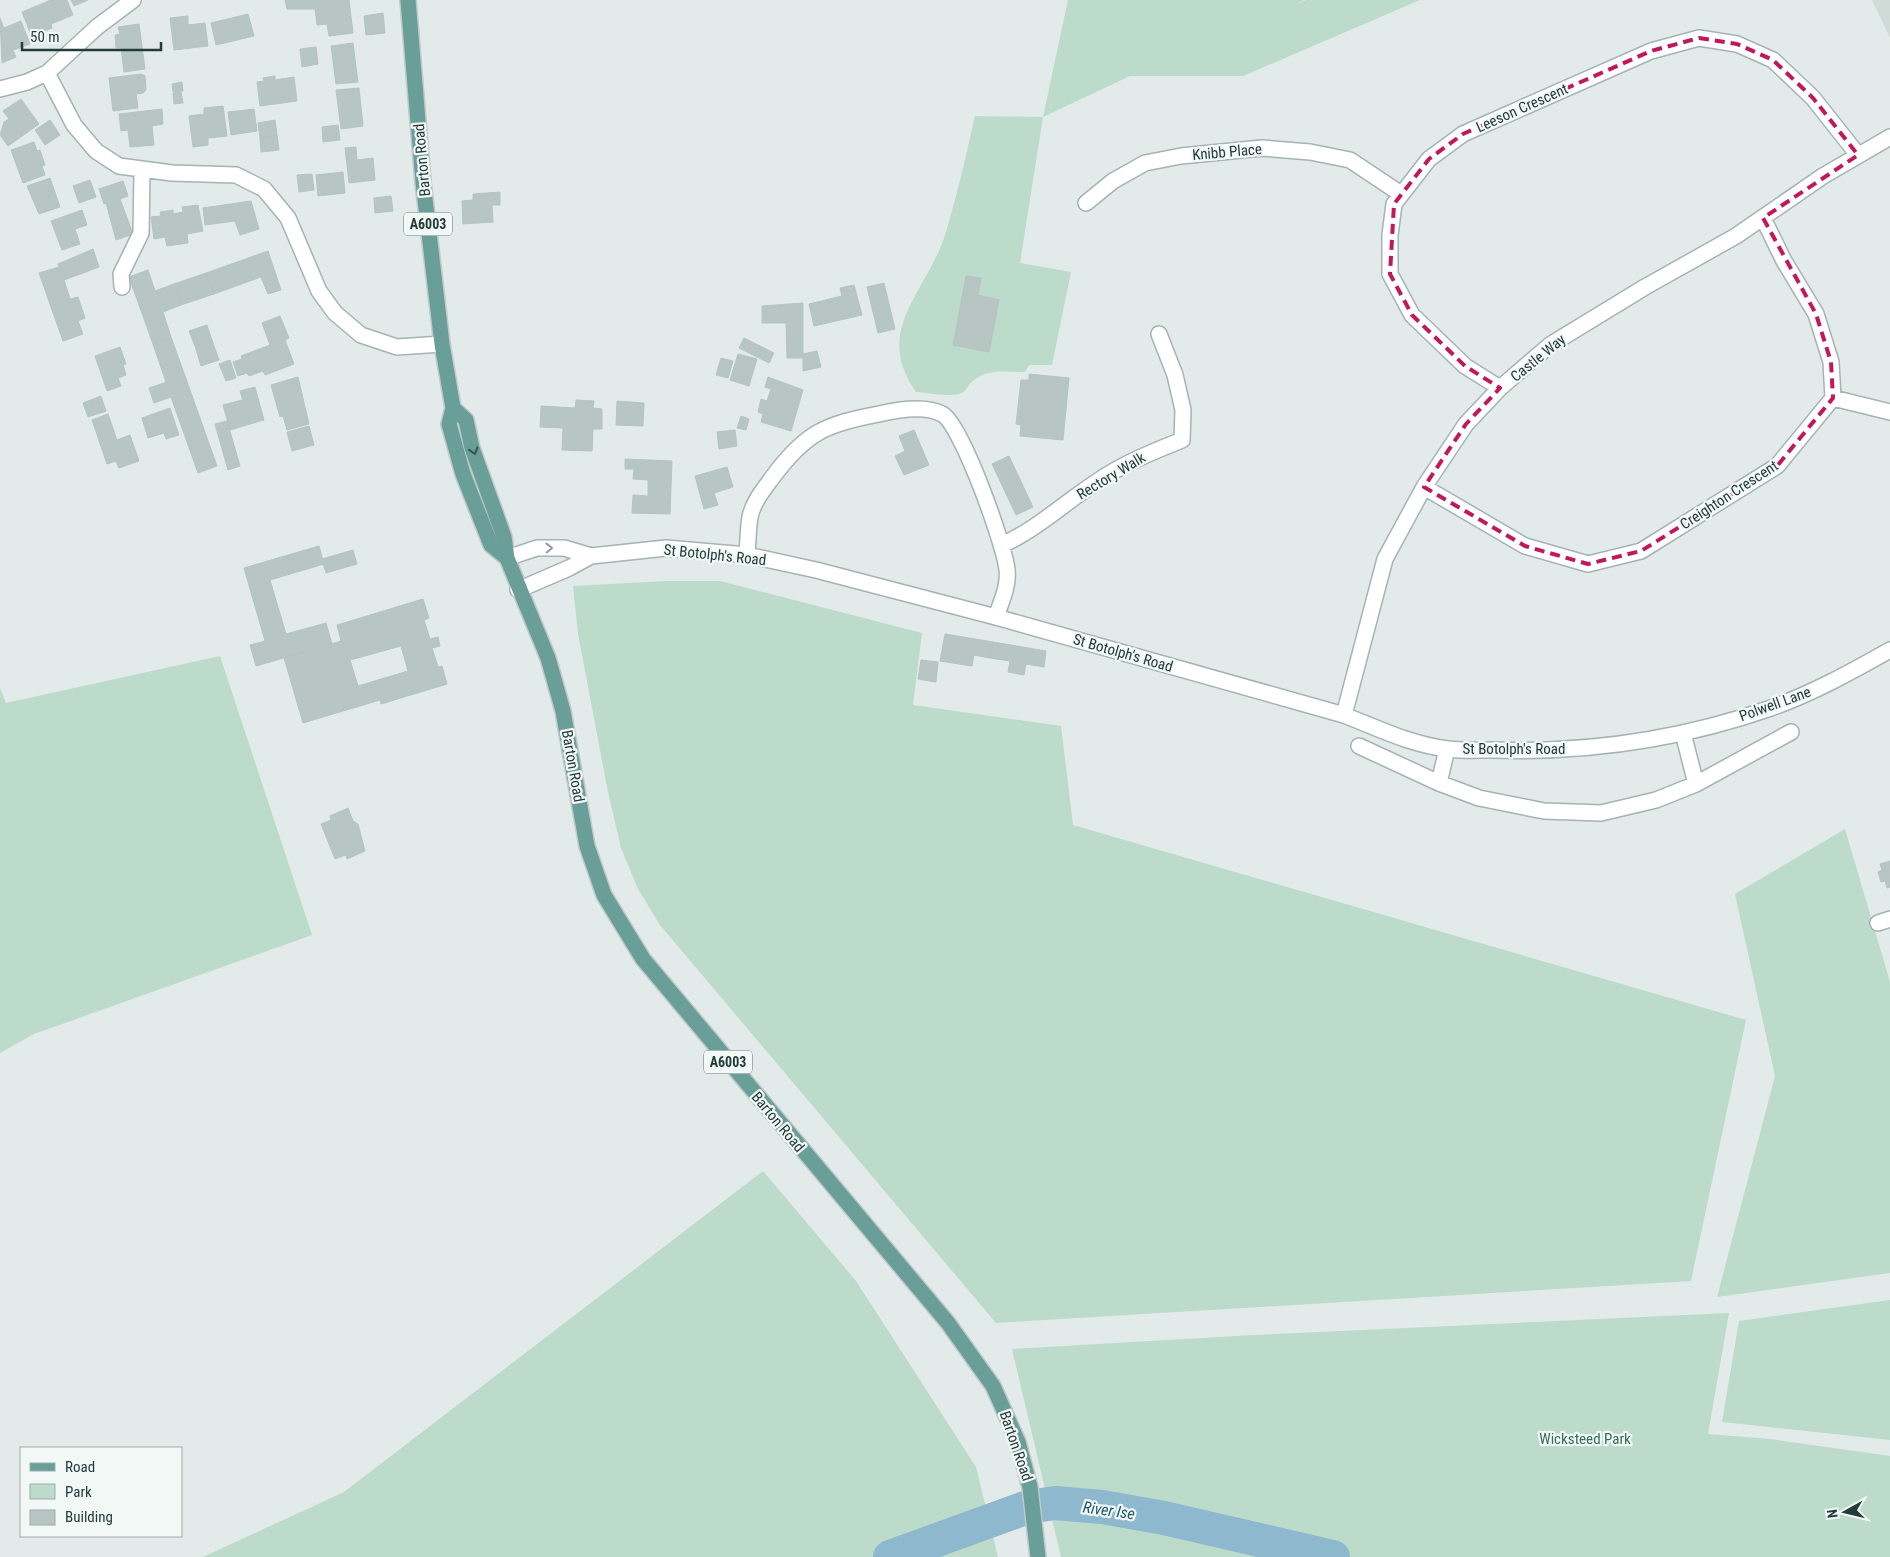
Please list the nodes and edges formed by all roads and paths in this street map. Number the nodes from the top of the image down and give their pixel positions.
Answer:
1 (133, 0) edge
2 (408, 0) edge
3 (47, 73) junction
4 (0, 89) edge
5 (1890, 137) edge
6 (1858, 155) junction
7 (142, 171) junction
8 (1401, 194) junction
9 (1086, 203) dead end
10 (1762, 218) junction
11 (122, 287) dead end
12 (1159, 334) dead end
13 (442, 344) junction
14 (1500, 388) junction
15 (1833, 398) junction
16 (1890, 412) edge
17 (1424, 487) junction
18 (1002, 545) junction
19 (748, 555) junction
20 (591, 556) junction
21 (507, 558) junction
22 (518, 590) junction
23 (996, 617) junction
24 (1890, 650) edge
25 (1344, 715) junction
26 (1791, 732) dead end
27 (1683, 733) junction
28 (1653, 738) joint
29 (1359, 746) dead end
30 (1447, 749) junction
31 (1439, 783) junction
32 (1696, 784) junction
33 (1038, 1557) edge

1 - 3 street
2 - 13 main road, Barton Road / A6003
3 - 4 street
3 - 7 street
5 - 6 street, Castle Way
6 - 8 street, Leeson Crescent
6 - 10 street, Castle Way
7 - 11 street
7 - 13 street
8 - 9 street, Knibb Place
8 - 14 street, Leeson Crescent
10 - 14 street, Castle Way
10 - 15 street
12 - 18 street, Rectory Walk
13 - 21 main road, Barton Road / A6003
14 - 17 street, Castle Way
15 - 16 street
15 - 17 street, Creighton Crescent
17 - 25 street, Castle Way
18 - 19 street
18 - 23 street
19 - 20 street, St Botolph's Road
19 - 23 street, St Botolph's Road
21 -> 20 street, St Botolph's Road
20 - 22 street, St Botolph's Road
21 - 22 main road, Barton Road / A6003
22 - 33 main road, Barton Road / A6003
23 - 25 street, St Botolph's Road
24 - 27 street, Polwell Lane
25 - 30 street, St Botolph's Road
26 - 32 street
27 - 28 street, Polwell Lane
27 - 32 street
28 - 30 street, St Botolph's Road
29 - 31 street
30 - 31 street
31 - 32 street

